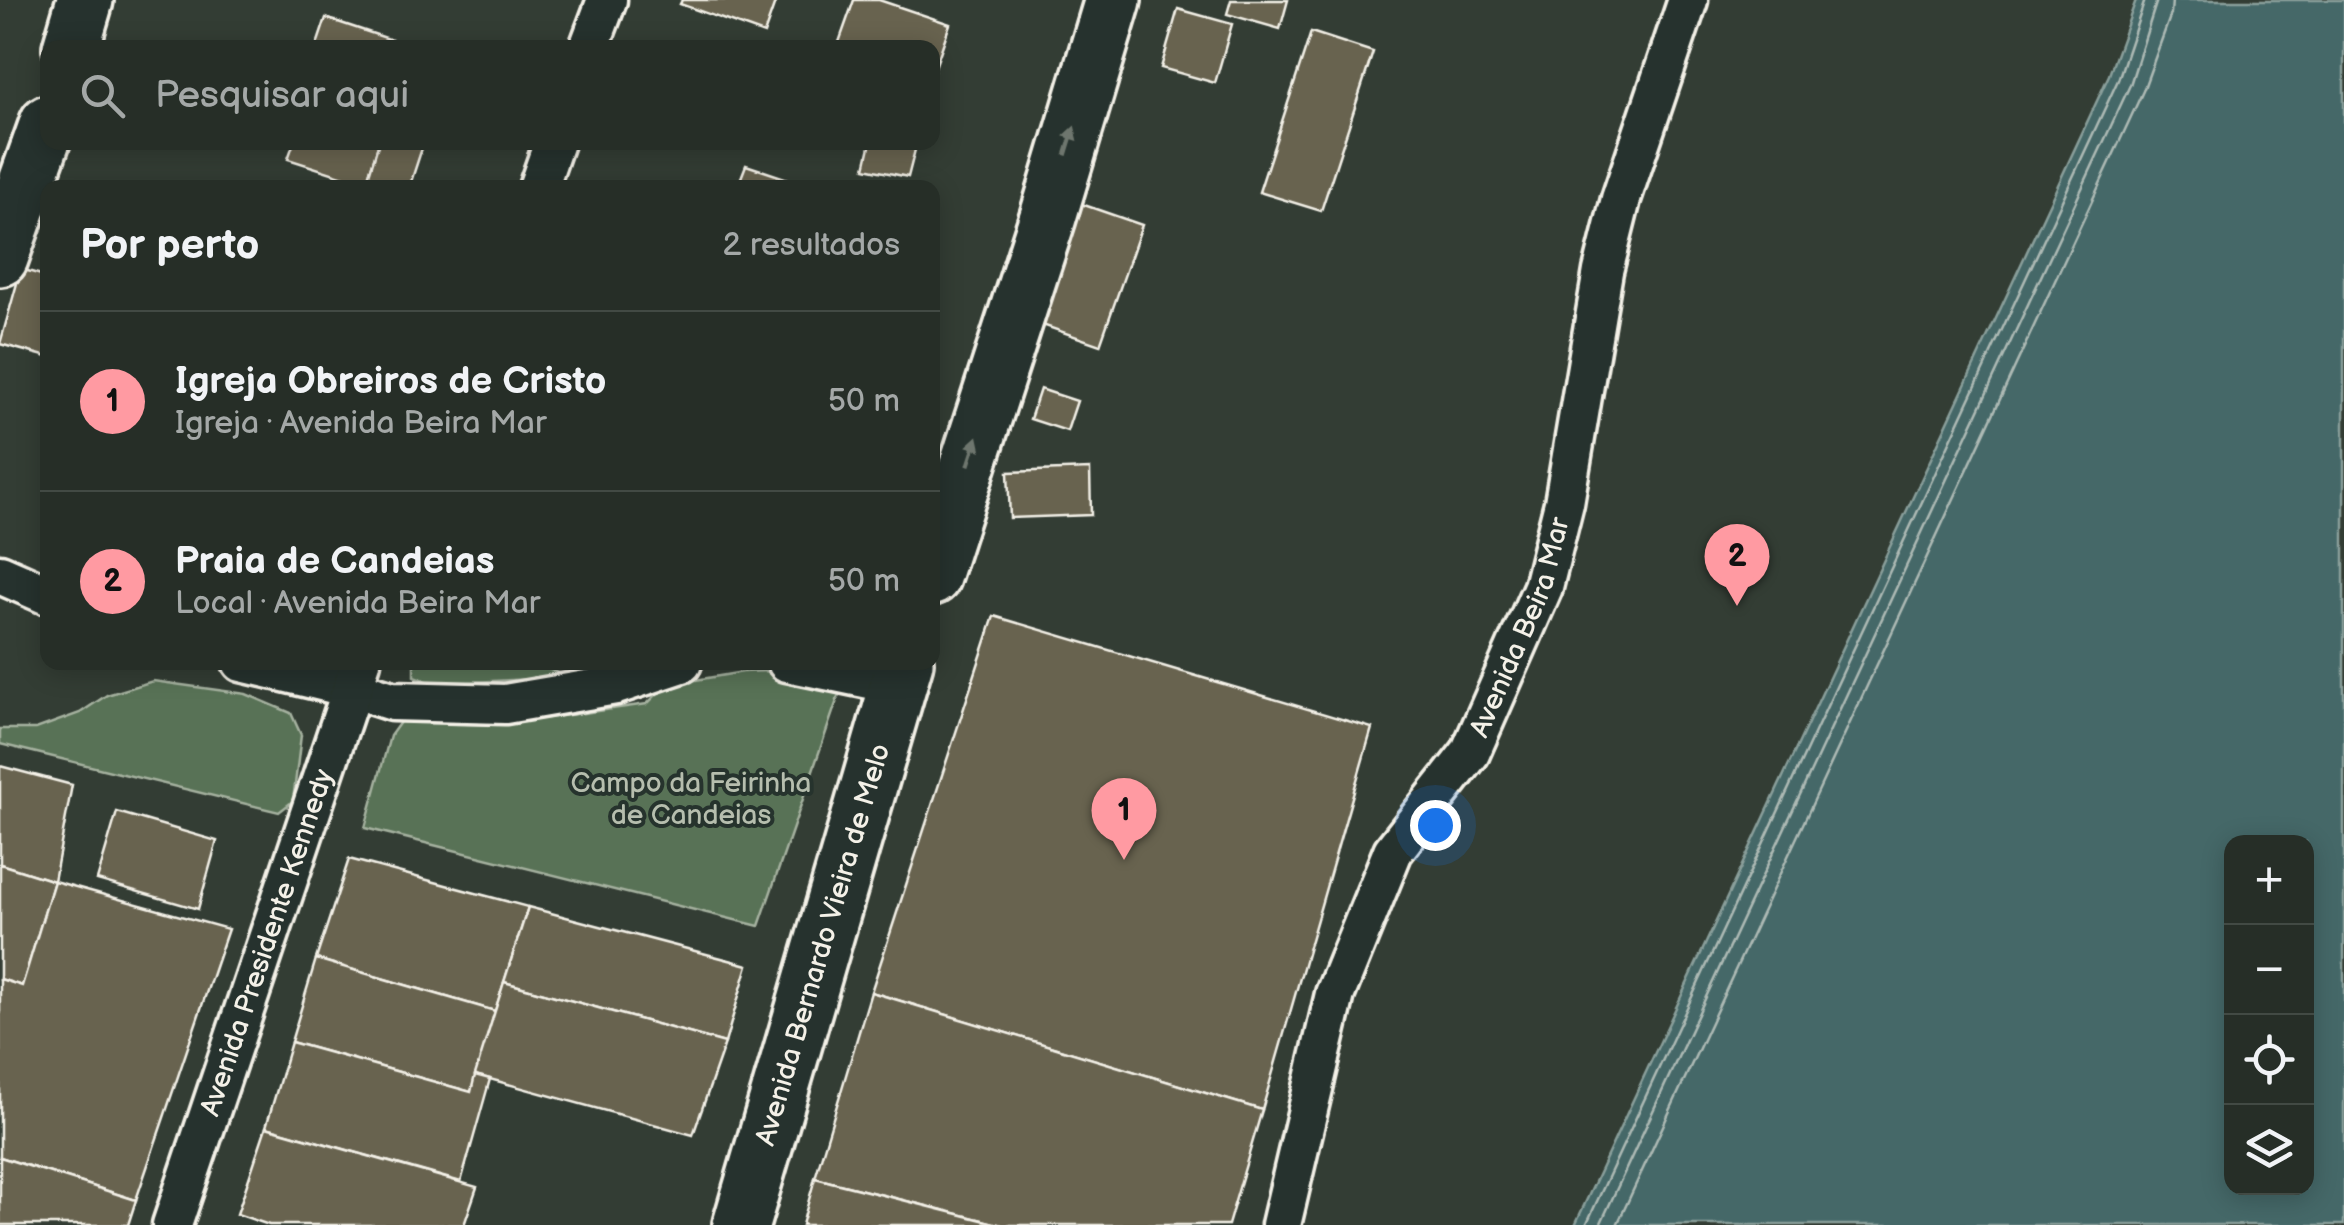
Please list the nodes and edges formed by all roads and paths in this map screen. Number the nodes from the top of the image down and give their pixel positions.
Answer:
1 (85, 0) edge
2 (607, 0) edge
3 (1113, 0) edge
4 (1688, 0) edge
5 (73, 40) edge
6 (592, 40) edge
7 (40, 146) edge
8 (551, 150) edge
9 (541, 180) edge
10 (0, 258) edge
11 (940, 551) edge
12 (0, 574) edge
13 (40, 592) edge
14 (312, 670) edge
15 (661, 670) edge
16 (863, 670) edge
17 (902, 674) edge
18 (356, 675) edge
19 (172, 1225) edge
20 (741, 1225) edge
21 (1281, 1225) edge

1 - 5 main road
2 - 6 street
11 -> 3 main road
4 - 21 street, Avenida Beira Mar
7 - 10 main road
8 - 9 street
12 - 13 street
14 - 18 street
15 - 18 street
16 - 17 street
17 - 20 main road, Avenida Bernardo Vieira de Melo
18 - 19 street, Avenida Presidente Kennedy

